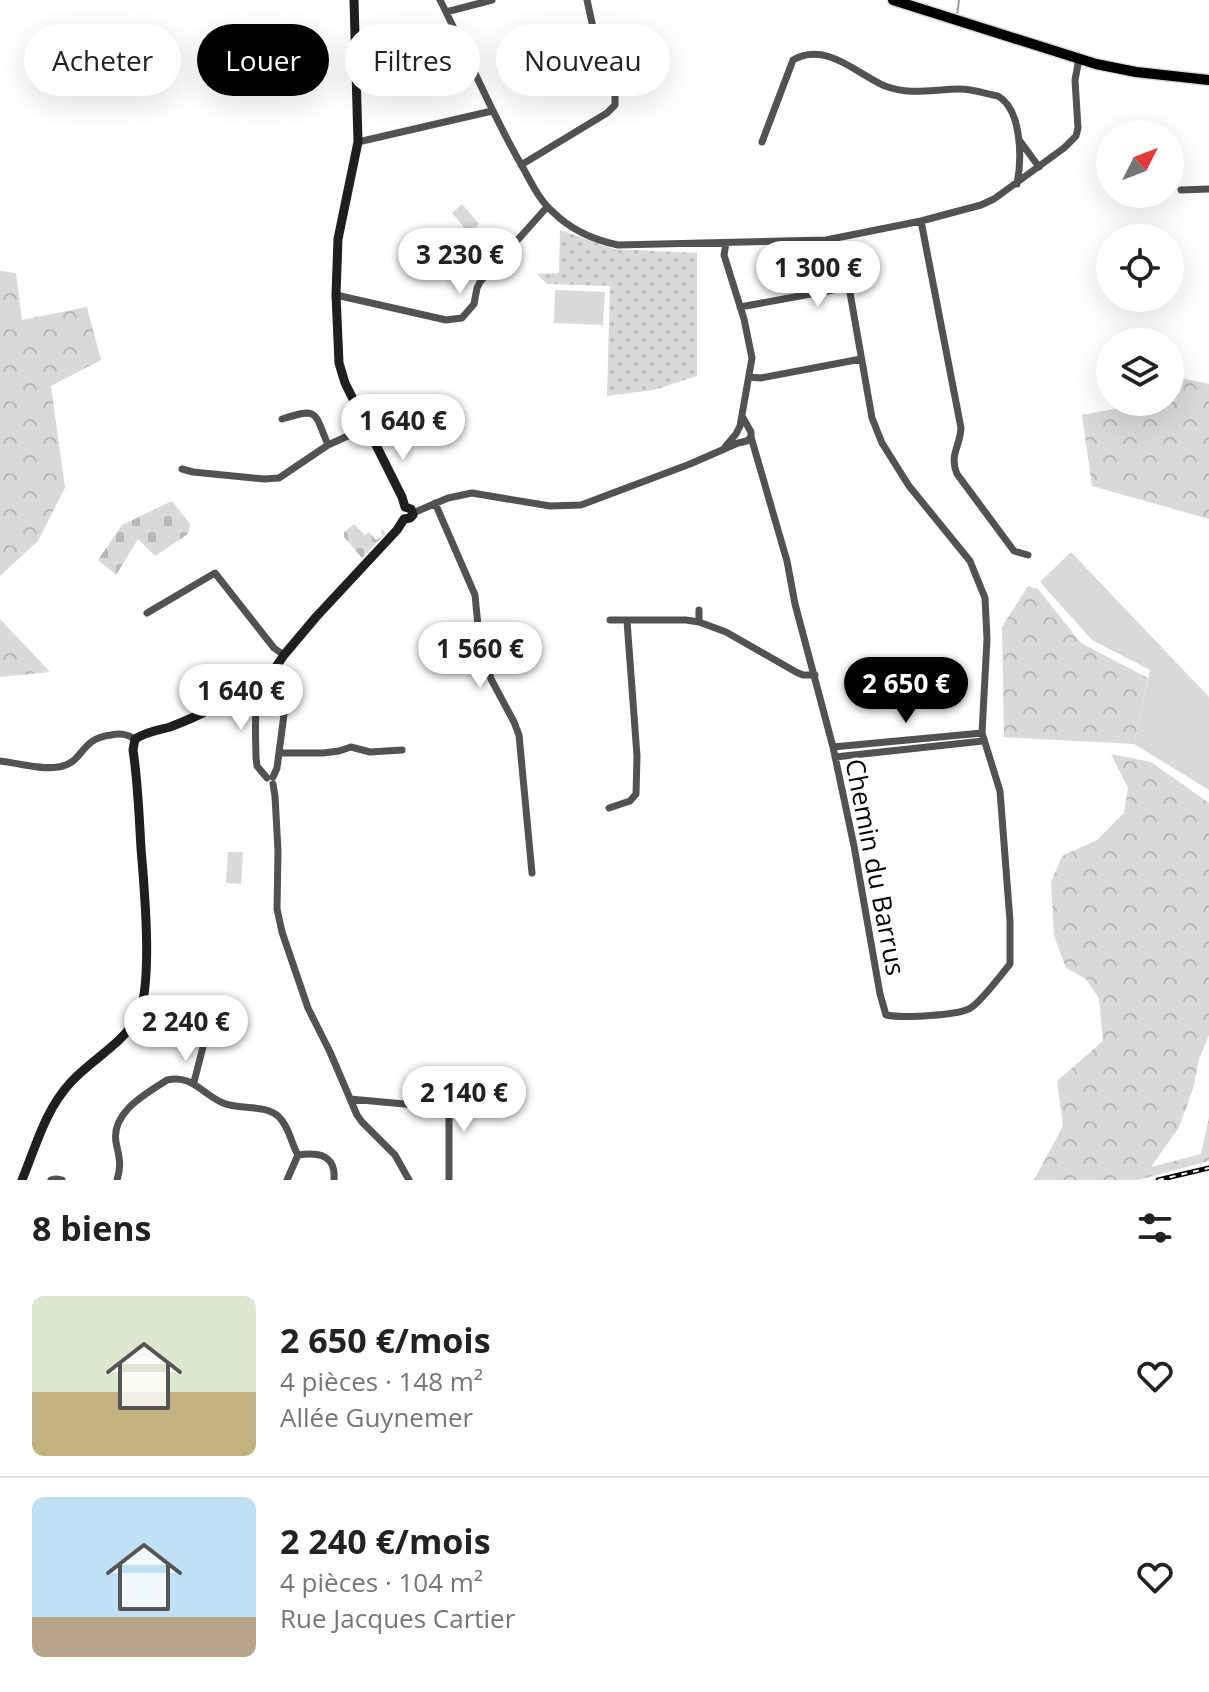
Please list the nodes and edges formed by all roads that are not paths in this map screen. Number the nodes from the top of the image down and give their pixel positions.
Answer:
1 (354, 0) edge
2 (440, 0) edge
3 (492, 0) edge
4 (587, 0) edge
5 (898, 1) edge
6 (446, 12) junction
7 (1079, 59) junction
8 (1209, 80) edge
9 (492, 111) junction
10 (1020, 141) junction
11 (358, 142) junction
12 (762, 142) dead end
13 (1019, 158) junction
14 (521, 165) junction
15 (1038, 168) junction
16 (1017, 184) junction
17 (1209, 189) edge
18 (1184, 190) edge
19 (547, 207) junction
20 (921, 221) junction
21 (726, 243) junction
22 (845, 269) dead end
23 (849, 287) junction
24 (336, 295) junction
25 (740, 307) junction
26 (861, 359) junction
27 (749, 377) junction
28 (416, 410) dead end
29 (742, 416) junction
30 (282, 419) dead end
31 (367, 427) junction
32 (748, 428) junction
33 (737, 432) junction
34 (746, 440) junction
35 (328, 445) junction
36 (721, 451) junction
37 (182, 469) dead end
38 (435, 503) junction
39 (407, 513) junction
40 (1028, 555) dead end
41 (699, 610) dead end
42 (147, 613) dead end
43 (610, 620) dead end
44 (627, 621) junction
45 (699, 622) junction
46 (284, 655) junction
47 (274, 670) junction
48 (815, 675) junction
49 (265, 683) junction
50 (282, 688) junction
51 (983, 737) junction
52 (135, 739) junction
53 (833, 747) junction
54 (402, 750) dead end
55 (279, 753) junction
56 (835, 757) junction
57 (0, 761) edge
58 (271, 780) junction
59 (609, 808) dead end
60 (532, 873) dead end
61 (204, 1043) dead end
62 (194, 1082) junction
63 (350, 1099) junction
64 (298, 1155) junction
65 (25, 1180) edge
66 (51, 1180) edge
67 (62, 1180) edge
68 (117, 1180) edge
69 (287, 1180) edge
70 (334, 1180) edge
71 (409, 1180) edge
72 (449, 1180) edge

1 - 11 street
2 - 6 street
3 - 6 street
4 - 14 street
5 - 7 main road
6 - 9 street
7 - 8 main road
7 - 15 street
9 - 11 street
9 - 14 street
10 - 12 street
10 - 13 street
10 - 15 street
11 - 24 street
13 - 15 street
13 - 16 street
14 - 19 street
15 - 16 street
16 - 20 street
17 - 18 street
19 - 21 street
19 - 24 street
20 - 21 street
20 - 40 street
21 - 25 street
22 - 23 street
23 - 25 street
23 - 26 street
24 - 31 street
25 - 27 street
26 - 27 street
26 - 51 street
27 - 29 street
28 - 31 street
29 - 32 street
29 - 33 street
30 - 35 street
31 - 35 street
31 - 39 street
32 - 33 street
32 - 34 street
33 - 34 street
33 - 36 street
34 - 36 street
34 - 48 street, Chemin du Barrus
35 - 37 street
36 - 38 street
38 - 39 street
38 - 60 street
39 - 46 street
41 - 45 street
42 - 46 street
43 - 44 street
44 - 45 street
44 - 59 street
45 - 48 street
46 - 47 street
47 - 49 street
47 - 50 street
48 - 53 street, Chemin du Barrus
49 - 50 street
49 - 52 street
49 - 58 street
50 - 55 street
51 - 53 street
51 - 56 street
51 - 56 street, Chemin du Barrus
52 - 57 street
52 - 65 street
53 - 56 street, Chemin du Barrus
54 - 55 street
55 - 58 street
58 - 63 street
61 - 62 street
62 - 64 street
62 - 68 street
63 - 71 street
63 - 72 street
64 - 69 street
64 - 70 street
66 - 67 street

